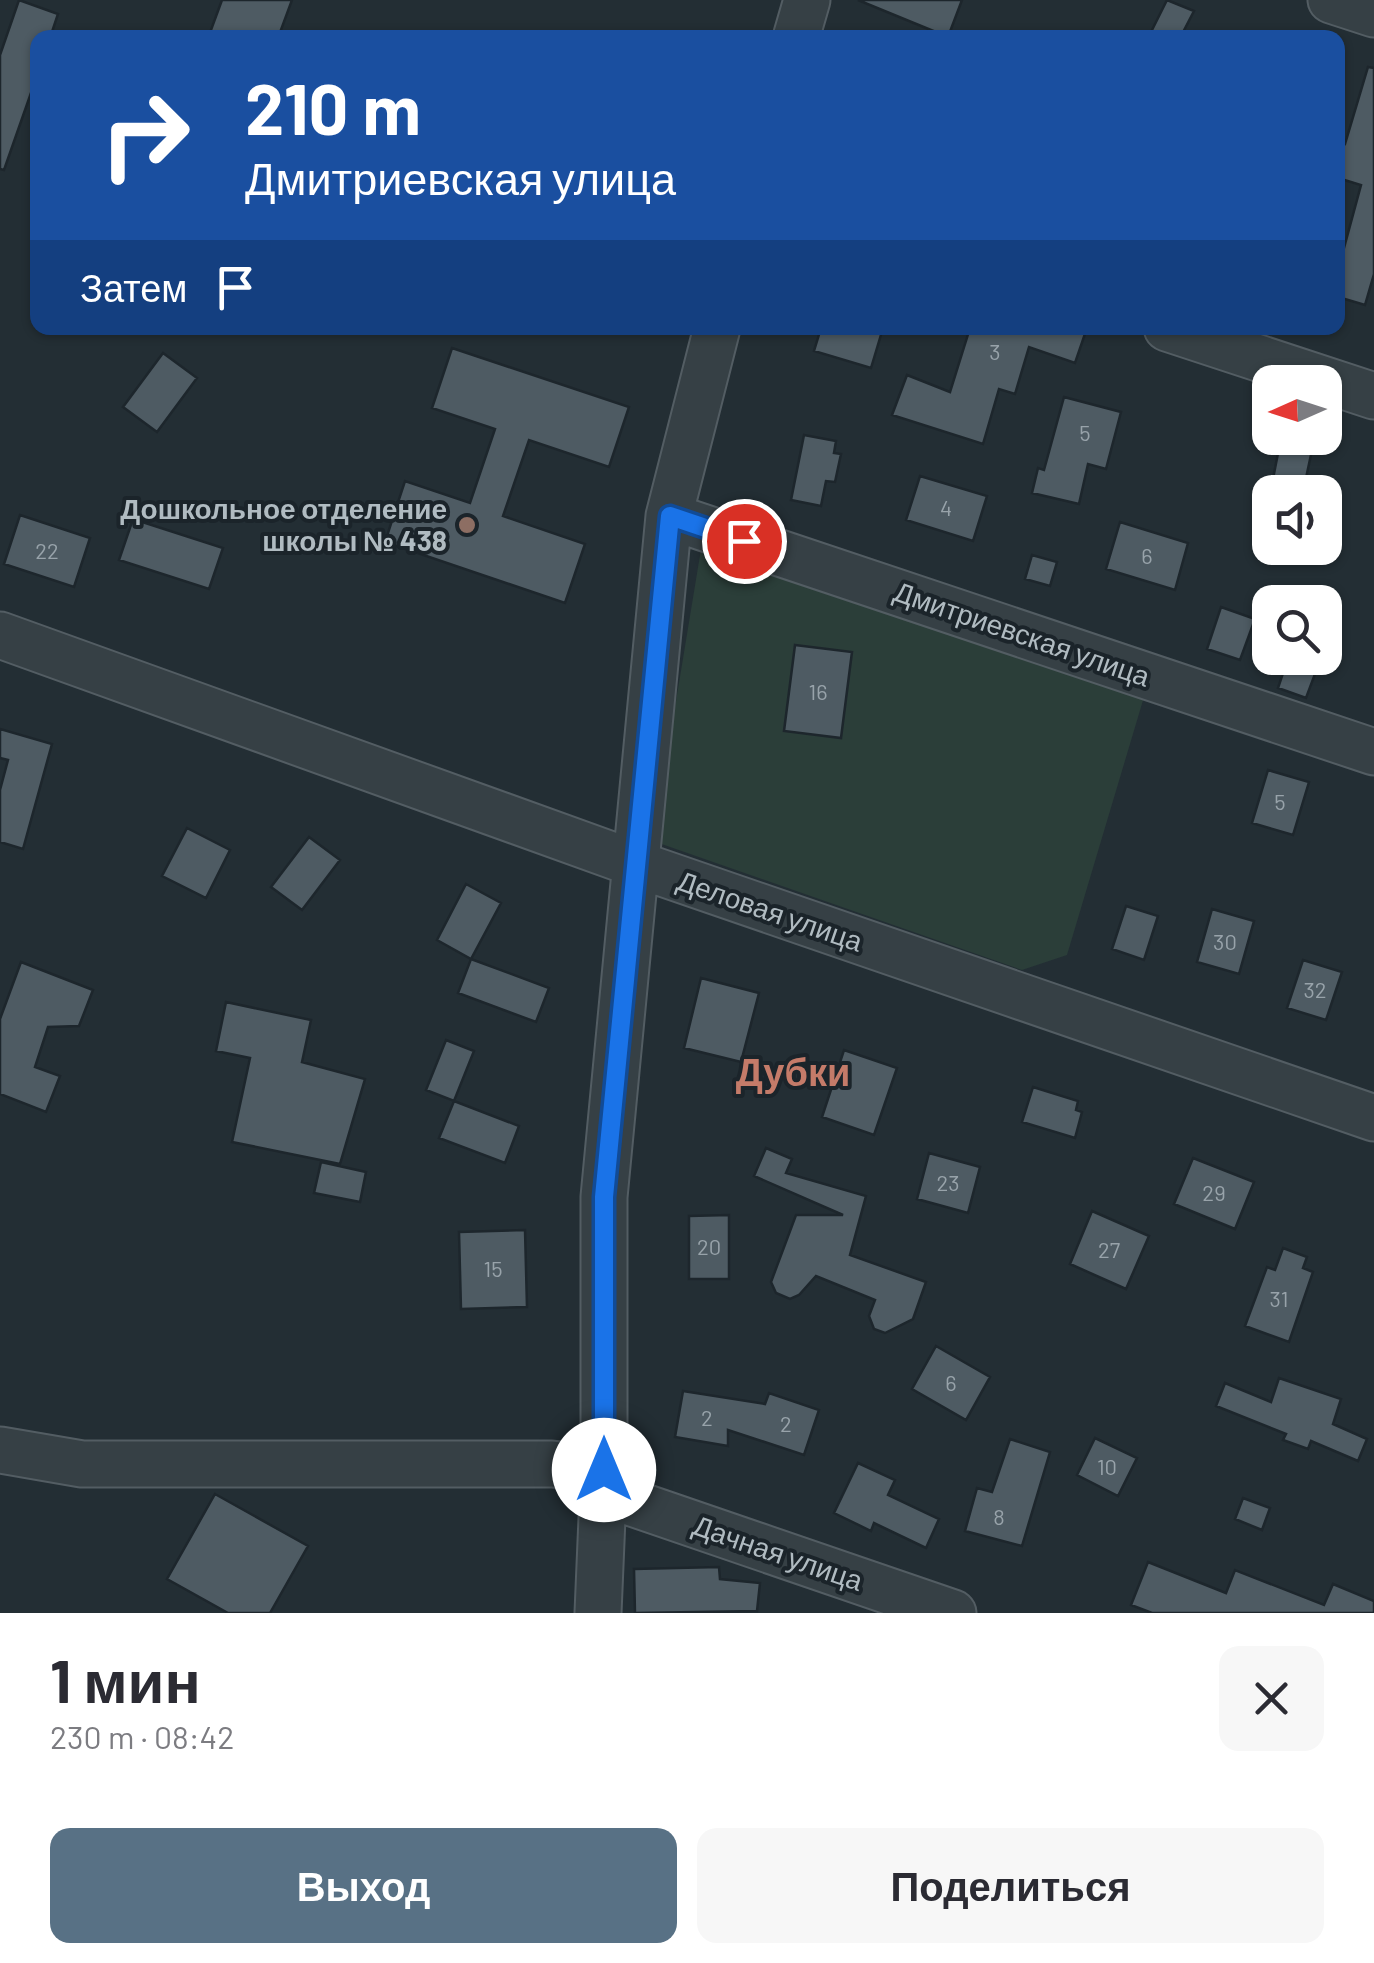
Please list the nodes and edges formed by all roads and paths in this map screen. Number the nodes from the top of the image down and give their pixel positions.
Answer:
1 (807, 0) edge
2 (1332, 0) edge
3 (1374, 14) edge
4 (798, 30) edge
5 (715, 335) edge
6 (1188, 335) edge
7 (1374, 396) edge
8 (670, 516) junction
9 (0, 635) edge
10 (1374, 752) edge
11 (636, 864) junction
12 (1374, 1118) edge
13 (0, 1450) edge
14 (604, 1482) junction
15 (598, 1613) edge
16 (953, 1613) edge

1 - 4 street
2 - 3 street
5 - 8 street
6 - 7 street
8 - 10 street, Дмитриевская улица
8 - 11 street
9 - 11 street, Деловая улица
11 - 12 street, Деловая улица
11 - 14 street
13 - 14 street, Дачная улица
14 - 15 street
14 - 16 street, Дачная улица

